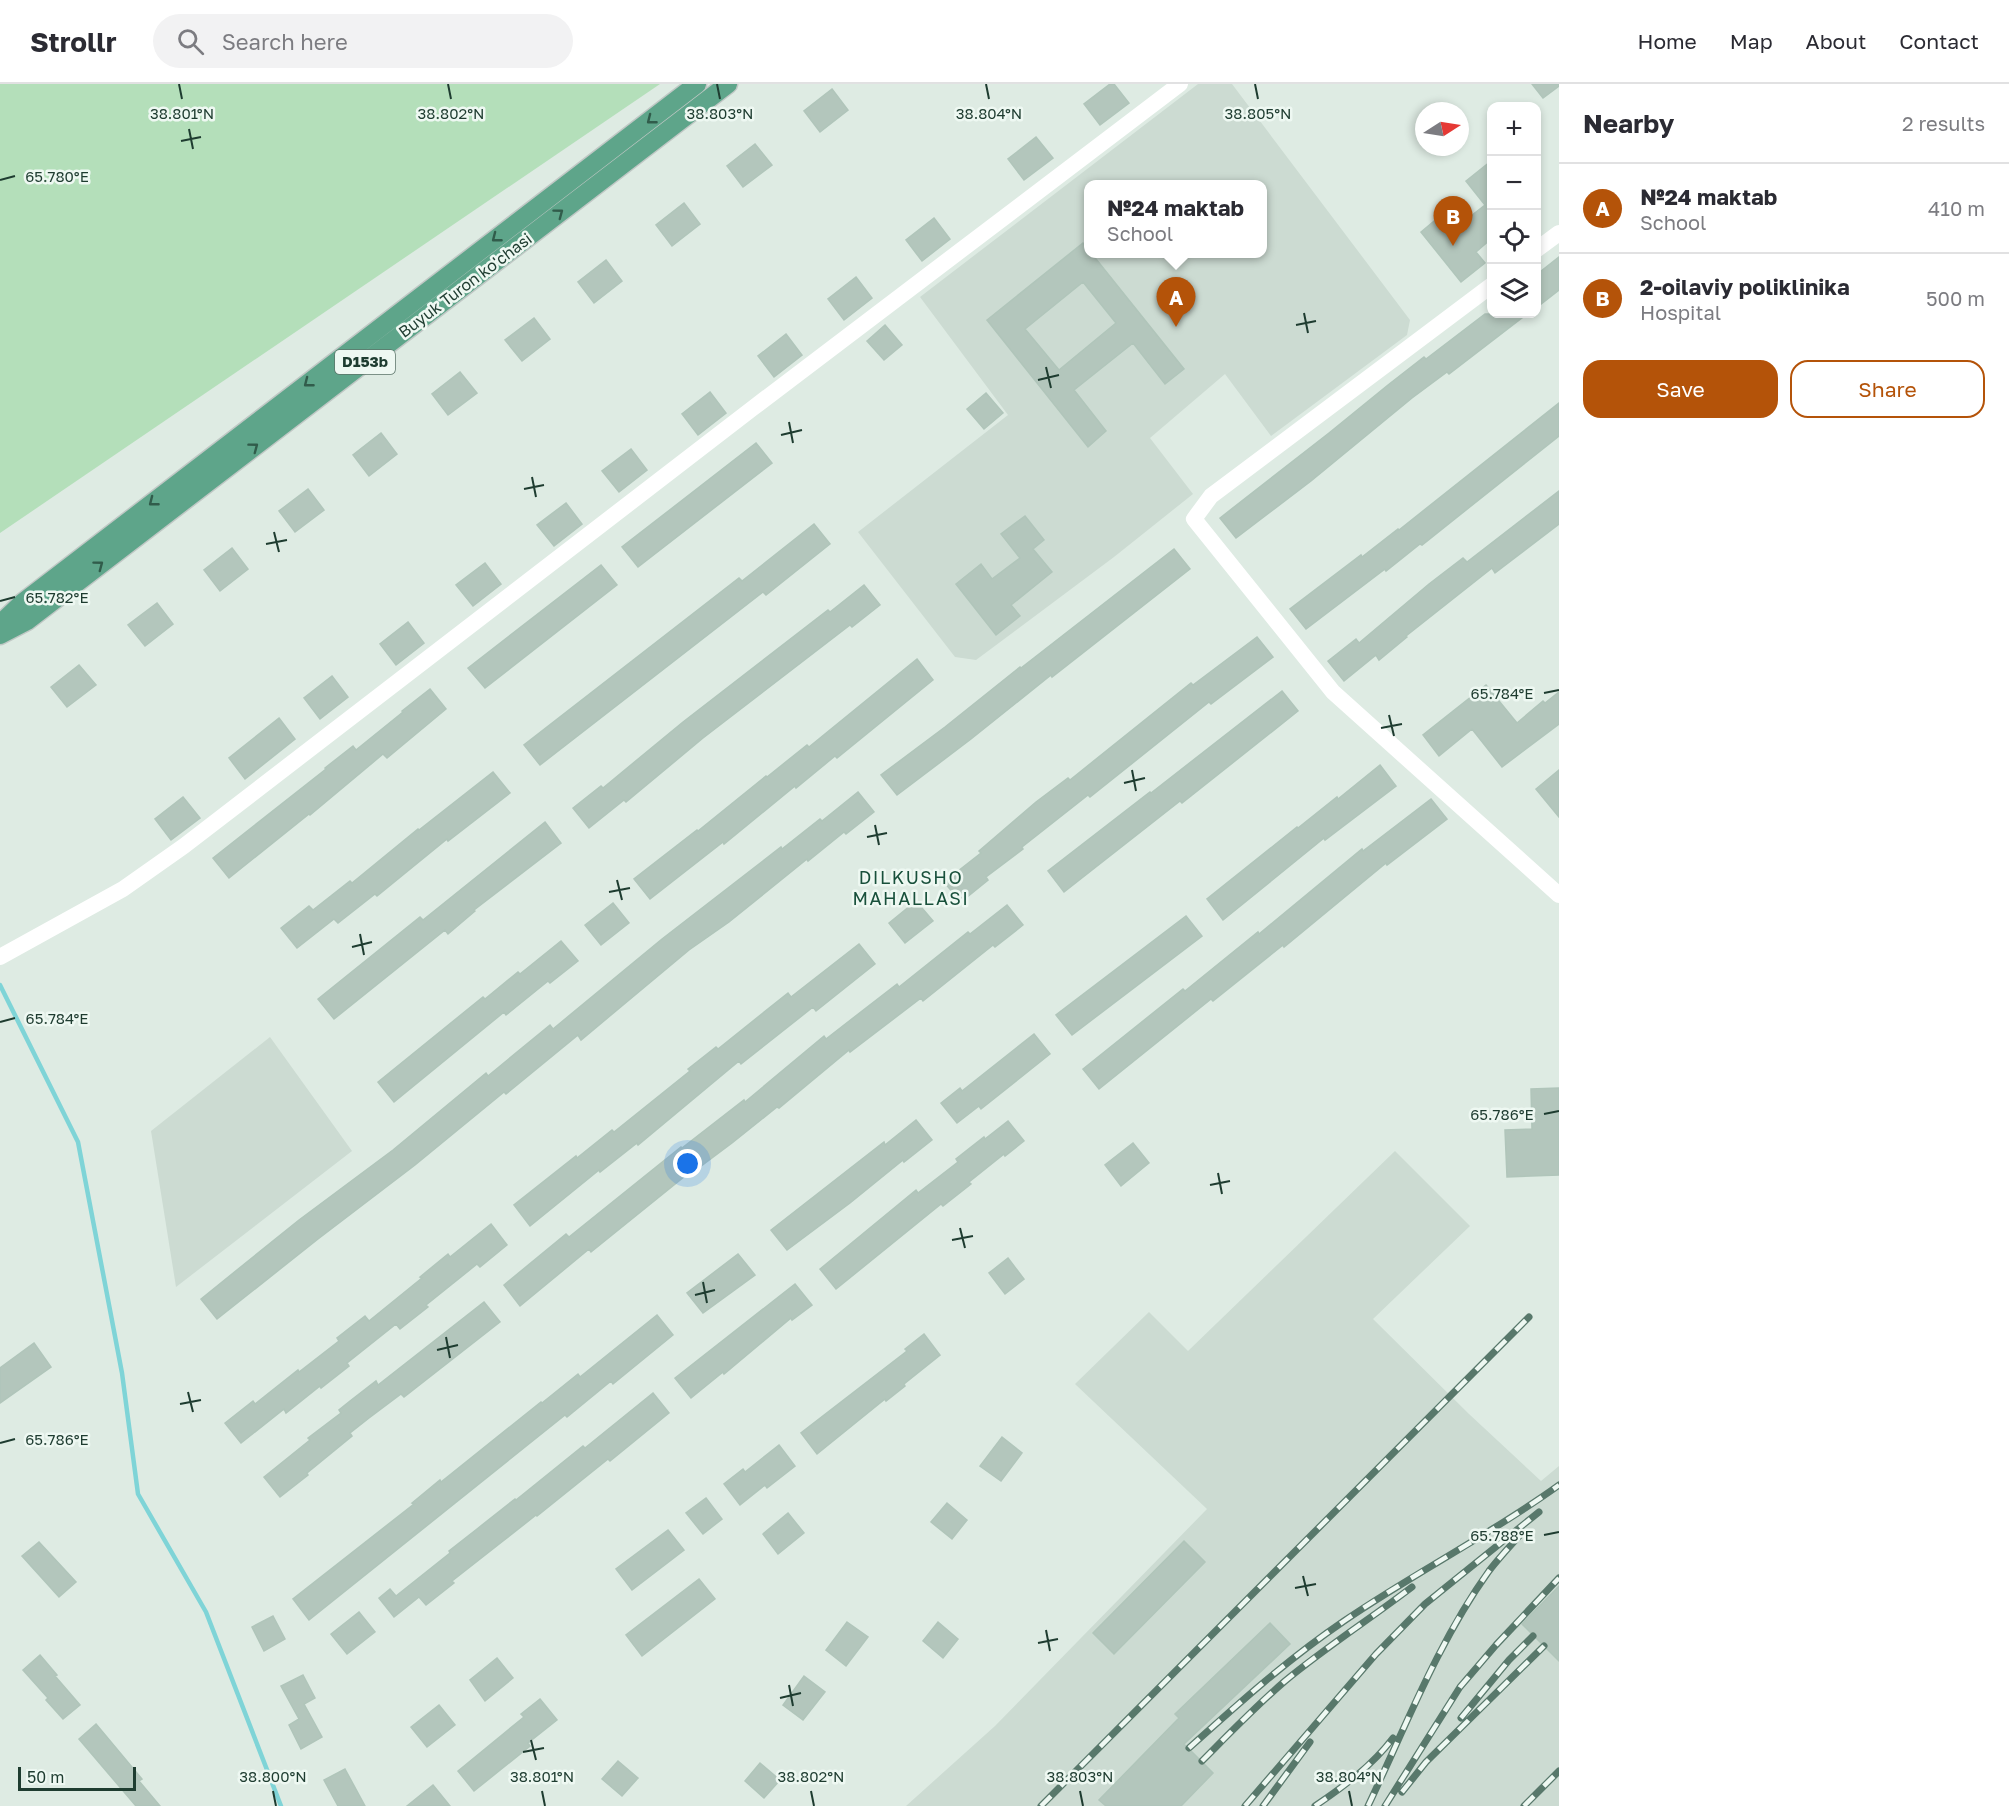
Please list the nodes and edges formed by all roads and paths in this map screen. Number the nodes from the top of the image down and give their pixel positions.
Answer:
1 (697, 84) edge
2 (728, 84) edge
3 (1180, 84) edge
4 (1559, 233) edge
5 (1541, 246) edge
6 (1487, 288) edge
7 (0, 624) edge
8 (0, 635) edge
9 (1559, 896) edge
10 (0, 957) edge

1 -> 7 main road, Buyuk Turon ko'chasi / D153b
8 -> 2 main road, Buyuk Turon ko'chasi / D153b
3 - 10 street
4 - 5 street
6 - 9 street

